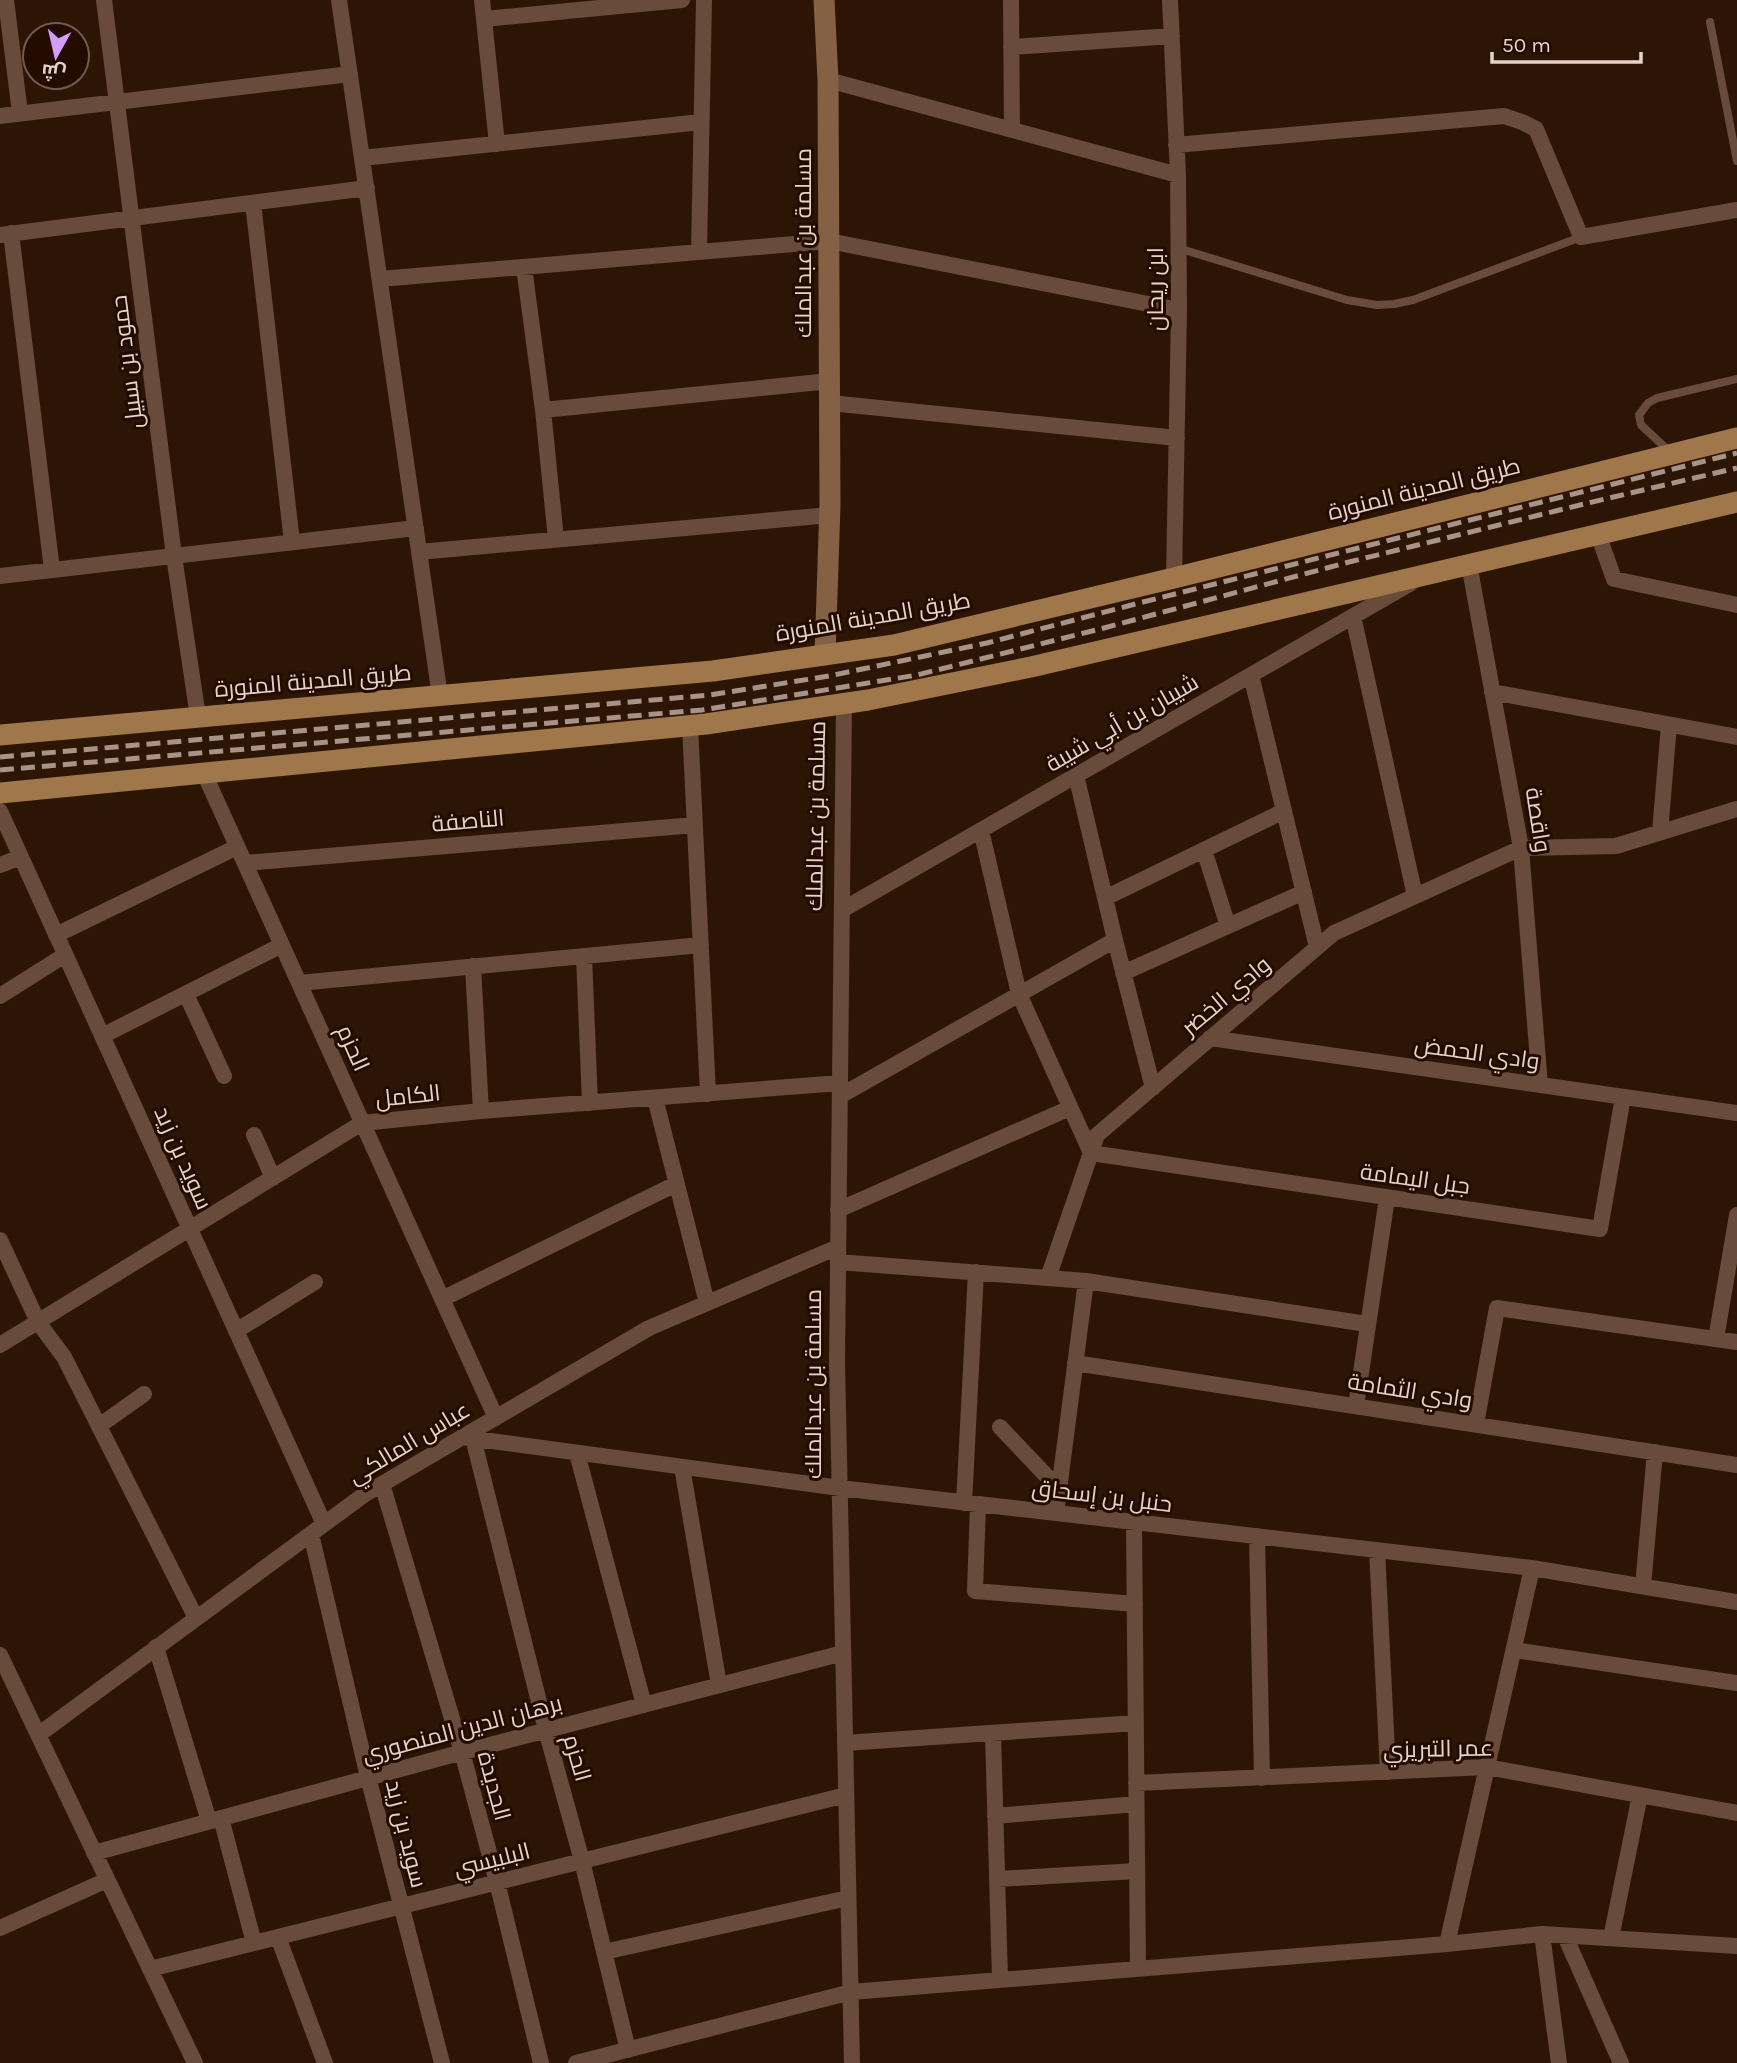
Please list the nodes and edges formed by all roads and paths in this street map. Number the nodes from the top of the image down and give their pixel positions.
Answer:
1 (6, 0) edge
2 (104, 0) edge
3 (339, 0) edge
4 (482, 0) edge
5 (682, 0) edge
6 (704, 0) edge
7 (824, 0) edge
8 (1011, 0) edge
9 (1170, 0) edge
10 (484, 19) junction
11 (1710, 22) dead end
12 (1172, 36) junction
13 (1011, 47) junction
14 (350, 74) junction
15 (828, 80) junction
16 (117, 102) junction
17 (20, 113) junction
18 (0, 116) edge
19 (701, 122) junction
20 (1012, 130) junction
21 (497, 144) junction
22 (1177, 145) junction
23 (362, 158) junction
24 (1737, 161) edge
25 (1178, 175) junction
26 (367, 188) junction
27 (253, 203) junction
28 (1737, 210) edge
29 (132, 218) junction
30 (6, 234) edge
31 (1581, 237) junction
32 (829, 241) junction
33 (1178, 248) junction
34 (699, 252) junction
35 (524, 267) junction
36 (380, 279) junction
37 (1179, 310) junction
38 (1737, 379) edge
39 (830, 381) junction
40 (830, 403) junction
41 (543, 410) junction
42 (1177, 438) junction
43 (1737, 438) edge
44 (1673, 454) junction
45 (1737, 502) edge
46 (830, 515) junction
47 (416, 528) junction
48 (1598, 534) junction
49 (556, 539) junction
50 (292, 542) junction
51 (419, 552) junction
52 (174, 556) junction
53 (1469, 564) junction
54 (52, 570) junction
55 (1425, 575) junction
56 (0, 576) edge
57 (1174, 578) junction
58 (1737, 605) edge
59 (1353, 616) junction
60 (825, 654) junction
61 (1251, 675) junction
62 (1492, 692) junction
63 (440, 696) junction
64 (844, 704) junction
65 (198, 717) junction
66 (1669, 725) junction
67 (690, 726) junction
68 (0, 735) edge
69 (1737, 737) edge
70 (204, 773) junction
71 (1076, 775) junction
72 (0, 793) edge
73 (1737, 809) edge
74 (0, 810) edge
75 (1284, 811) junction
76 (695, 825) junction
77 (981, 830) junction
78 (1660, 832) junction
79 (237, 847) junction
80 (1521, 848) junction
81 (1204, 850) junction
82 (21, 857) junction
83 (245, 863) junction
84 (0, 865) edge
85 (1304, 892) junction
86 (1415, 896) junction
87 (1105, 898) junction
88 (842, 910) junction
89 (1228, 926) junction
90 (56, 935) junction
91 (1115, 940) junction
92 (282, 945) junction
93 (701, 945) junction
94 (1317, 947) junction
95 (65, 954) junction
96 (584, 956) junction
97 (474, 966) junction
98 (1123, 974) junction
99 (299, 983) junction
100 (186, 994) junction
101 (1018, 994) junction
102 (0, 996) edge
103 (102, 1036) junction
104 (1210, 1038) junction
105 (224, 1076) dead end
106 (1540, 1085) junction
107 (1153, 1088) junction
108 (840, 1090) junction
109 (708, 1094) junction
110 (1623, 1097) junction
111 (656, 1098) junction
112 (590, 1103) junction
113 (1070, 1108) junction
114 (481, 1111) junction
115 (1737, 1114) edge
116 (362, 1123) junction
117 (254, 1135) dead end
118 (1091, 1153) junction
119 (273, 1178) junction
120 (677, 1184) junction
121 (1387, 1198) junction
122 (838, 1210) junction
123 (1737, 1215) edge
124 (190, 1230) junction
125 (1, 1246) edge
126 (838, 1254) junction
127 (975, 1272) junction
128 (1048, 1278) junction
129 (1086, 1281) junction
130 (315, 1282) dead end
131 (442, 1299) junction
132 (707, 1303) junction
133 (38, 1322) junction
134 (1367, 1324) junction
135 (236, 1331) junction
136 (1716, 1339) junction
137 (1737, 1342) edge
138 (0, 1345) edge
139 (1075, 1363) junction
140 (144, 1394) dead end
141 (1356, 1406) junction
142 (496, 1418) junction
143 (1476, 1424) junction
144 (99, 1426) junction
145 (1000, 1427) dead end
146 (468, 1438) junction
147 (1655, 1452) junction
148 (577, 1453) junction
149 (1737, 1465) edge
150 (682, 1467) junction
151 (382, 1484) junction
152 (840, 1488) junction
153 (1059, 1489) junction
154 (971, 1503) junction
155 (1056, 1513) junction
156 (1135, 1522) junction
157 (317, 1529) junction
158 (1257, 1536) junction
159 (1377, 1550) junction
160 (1532, 1568) junction
161 (1643, 1586) junction
162 (1737, 1602) edge
163 (1135, 1605) junction
164 (196, 1618) junction
165 (156, 1647) junction
166 (1514, 1650) junction
167 (843, 1653) junction
168 (0, 1656) edge
169 (1737, 1683) edge
170 (719, 1685) junction
171 (644, 1705) junction
172 (1136, 1723) junction
173 (546, 1730) junction
174 (993, 1733) junction
175 (38, 1735) junction
176 (845, 1743) junction
177 (462, 1752) junction
178 (1487, 1767) junction
179 (1388, 1772) junction
180 (368, 1777) junction
181 (1262, 1778) junction
182 (1136, 1783) junction
183 (1640, 1795) junction
184 (846, 1796) junction
185 (1136, 1804) junction
186 (1737, 1813) edge
187 (995, 1816) junction
188 (215, 1819) junction
189 (94, 1853) junction
190 (582, 1861) junction
191 (1137, 1871) junction
192 (997, 1879) junction
193 (107, 1880) junction
194 (497, 1882) junction
195 (849, 1898) junction
196 (401, 1905) junction
197 (0, 1928) edge
198 (1542, 1934) junction
199 (1565, 1936) junction
200 (278, 1937) junction
201 (1611, 1938) junction
202 (254, 1942) junction
203 (1447, 1944) junction
204 (1737, 1946) edge
205 (604, 1952) junction
206 (150, 1969) junction
207 (1138, 1969) junction
208 (1000, 1980) junction
209 (851, 1992) junction
210 (628, 2050) junction
211 (195, 2063) edge
212 (325, 2063) edge
213 (442, 2063) edge
214 (541, 2063) edge
215 (576, 2063) edge
216 (852, 2063) edge
217 (1559, 2063) edge
218 (1621, 2063) edge

1 - 17 street
2 - 16 street, حمود بن سبيل
3 - 14 street
4 - 10 street
5 - 10 street
6 - 19 street
7 - 15 main road, مسلمة بن عبدالملك
8 - 13 street
9 - 12 street, ابن ريحان
10 - 21 street
11 - 24 lane
12 - 13 street
12 - 22 street, ابن ريحان
13 - 20 street
14 - 16 street
14 - 23 street
15 - 20 street
15 - 32 main road, مسلمة بن عبدالملك
16 - 17 street
16 - 29 street, حمود بن سبيل
17 - 18 street
19 - 21 street
19 - 34 street
20 - 25 street
21 - 23 street
22 - 25 street, ابن ريحان
22 - 31 street
23 - 26 street
25 - 33 street, ابن ريحان
26 - 27 street
26 - 36 street
27 - 29 street
27 - 50 street
28 - 31 street
29 - 30 street
29 - 52 street, حمود بن سبيل
30 - 54 street
31 - 33 lane
32 - 34 street
32 - 37 street
32 - 39 main road, مسلمة بن عبدالملك
33 - 37 street, ابن ريحان
34 - 35 street
35 - 36 street
35 - 41 street
36 - 47 street
37 - 42 street, ابن ريحان
38 - 44 lane
39 - 40 main road, مسلمة بن عبدالملك
39 - 41 street
40 - 42 street
40 - 46 main road, مسلمة بن عبدالملك
41 - 49 street
42 - 57 street, ابن ريحان
43 - 44 main road, طريق المدينة المنورة
44 - 57 main road, طريق المدينة المنورة
45 - 48 main road
46 - 49 street
46 - 60 main road, مسلمة بن عبدالملك
47 - 50 street
47 - 51 street
48 - 53 main road
48 - 58 street
49 - 51 street
50 - 52 street
51 - 63 street
52 - 54 street
52 - 65 street, حمود بن سبيل
53 - 55 main road
53 - 62 street, واقصة
54 - 56 street
55 - 59 street, شيبان بن أبي شيبة
55 - 64 main road
57 - 60 main road, طريق المدينة المنورة
59 - 61 street, شيبان بن أبي شيبة
59 - 86 street
60 - 63 main road, طريق المدينة المنورة
61 - 71 street, شيبان بن أبي شيبة
61 - 75 street
62 - 66 street
62 - 80 street, واقصة
63 - 65 main road, طريق المدينة المنورة
64 - 67 main road
64 - 88 street, مسلمة بن عبدالملك
65 - 68 main road, طريق المدينة المنورة
66 - 69 street
66 - 78 street
67 - 70 main road
67 - 76 street
70 - 72 main road
70 - 79 street, الحزم
71 - 77 street, شيبان بن أبي شيبة
71 - 87 street
73 - 78 street, وادي الخضر
74 - 82 street, سويد بن زيد
75 - 81 street
75 - 85 street
76 - 83 street, الناصفة
76 - 93 street
77 - 88 street, شيبان بن أبي شيبة
77 - 101 street
78 - 80 street, وادي الخضر
79 - 83 street, الحزم
79 - 90 street
80 - 86 street, وادي الخضر
80 - 106 street, واقصة
81 - 87 street
81 - 89 street
82 - 84 street
82 - 90 street, سويد بن زيد
83 - 92 street, الحزم
85 - 89 street
85 - 94 street
86 - 94 street, وادي الخضر
87 - 91 street
88 - 108 street, مسلمة بن عبدالملك
89 - 98 street
90 - 95 street, سويد بن زيد
91 - 98 street
91 - 101 street, الكامل
92 - 99 street, الحزم
92 - 100 street
93 - 96 street
93 - 109 street
94 - 104 street, وادي الخضر
95 - 102 street
95 - 103 street, سويد بن زيد
96 - 97 street
96 - 112 street
97 - 99 street
97 - 114 street
98 - 107 street
99 - 116 street, الحزم
100 - 103 street
100 - 105 street
101 - 108 street, الكامل
101 - 113 street
103 - 124 street, سويد بن زيد
104 - 106 street, وادي الحمض
104 - 107 street, وادي الخضر
106 - 110 street, وادي الحمض
107 - 118 street, وادي الخضر
108 - 109 street, الكامل
108 - 122 street, مسلمة بن عبدالملك
109 - 111 street, الكامل
110 - 115 street, وادي الحمض
110 - 121 street, جبل اليمامة
111 - 112 street, الكامل
111 - 120 street
112 - 114 street, الكامل
113 - 118 street
113 - 122 street
114 - 116 street, الكامل
116 - 119 street, الكامل
116 - 131 street, الحزم
117 - 119 street
118 - 121 street, جبل اليمامة
118 - 128 street, وادي الخضر
119 - 124 street, الكامل
120 - 131 street
120 - 132 street
121 - 134 street
122 - 126 street, مسلمة بن عبدالملك
123 - 136 street
124 - 133 street, الكامل
124 - 135 street, سويد بن زيد
125 - 133 street
126 - 127 street
126 - 132 street, عباس المالكي
126 - 152 street, مسلمة بن عبدالملك
127 - 128 street
127 - 154 street
128 - 129 street
129 - 134 street
129 - 139 street
130 - 135 street
131 - 142 street, الحزم
132 - 142 street, عباس المالكي
133 - 138 street, الكامل
133 - 144 street
134 - 141 street
135 - 157 street, سويد بن زيد
136 - 137 street
136 - 143 street
139 - 141 street, وادي الثمامة
139 - 153 street
140 - 144 street
141 - 143 street, وادي الثمامة
142 - 146 street, عباس المالكي
143 - 147 street, وادي الثمامة
144 - 164 street
145 - 153 street
146 - 148 street, حنبل بن إسحاق
146 - 151 street, عباس المالكي
146 - 173 street, الحزم
147 - 149 street, وادي الثمامة
147 - 161 street
148 - 150 street, حنبل بن إسحاق
148 - 171 street
150 - 152 street, حنبل بن إسحاق
150 - 170 street
151 - 157 street, عباس المالكي
151 - 177 street, الجديدة
152 - 154 street, حنبل بن إسحاق
152 - 167 street, مسلمة بن عبدالملك
153 - 155 street
154 - 155 street, حنبل بن إسحاق
154 - 163 street
155 - 156 street, حنبل بن إسحاق
156 - 158 street, حنبل بن إسحاق
156 - 163 street
157 - 164 street, عباس المالكي
157 - 180 street, سويد بن زيد
158 - 159 street, حنبل بن إسحاق
158 - 181 street
159 - 160 street, حنبل بن إسحاق
159 - 179 street
160 - 161 street, حنبل بن إسحاق
160 - 166 street
161 - 162 street, حنبل بن إسحاق
163 - 172 street
164 - 165 street, عباس المالكي
165 - 175 street, عباس المالكي
165 - 188 street
166 - 169 street
166 - 178 street
167 - 170 street, برهان الدين المنصوري
167 - 176 street, مسلمة بن عبدالملك
168 - 175 street
170 - 171 street, برهان الدين المنصوري
171 - 173 street, برهان الدين المنصوري
172 - 174 street
172 - 182 street
173 - 177 street, برهان الدين المنصوري
173 - 190 street, الحزم
174 - 176 street
174 - 187 street
175 - 189 street
176 - 184 street, مسلمة بن عبدالملك
177 - 180 street, برهان الدين المنصوري
177 - 194 street, الجديدة
178 - 179 street, عمر التبريزي
178 - 183 street, عمر التبريزي
178 - 203 street
179 - 181 street, عمر التبريزي
180 - 188 street, برهان الدين المنصوري
180 - 196 street, سويد بن زيد
181 - 182 street, عمر التبريزي
182 - 185 street
183 - 186 street, عمر التبريزي
183 - 201 street
184 - 190 street, البلبيسي
184 - 195 street, مسلمة بن عبدالملك
185 - 187 street
185 - 191 street
187 - 192 street
188 - 189 street, برهان الدين المنصوري
188 - 202 street
189 - 193 street
190 - 194 street, البلبيسي
190 - 205 street, الحزم
191 - 192 street
191 - 207 street
192 - 208 street
193 - 197 street
193 - 206 street
194 - 196 street, البلبيسي
194 - 214 street, الجديدة
195 - 205 street
195 - 209 street, مسلمة بن عبدالملك
196 - 200 street, البلبيسي
196 - 213 street, سويد بن زيد
198 - 199 street
198 - 203 street
198 - 217 street
199 - 201 street
199 - 218 street
200 - 202 street, البلبيسي
200 - 212 street
201 - 204 street
202 - 206 street, البلبيسي
203 - 207 street
205 - 210 street, الحزم
206 - 211 street
207 - 208 street
208 - 209 street
209 - 210 street
209 - 216 street, مسلمة بن عبدالملك
210 - 215 street

